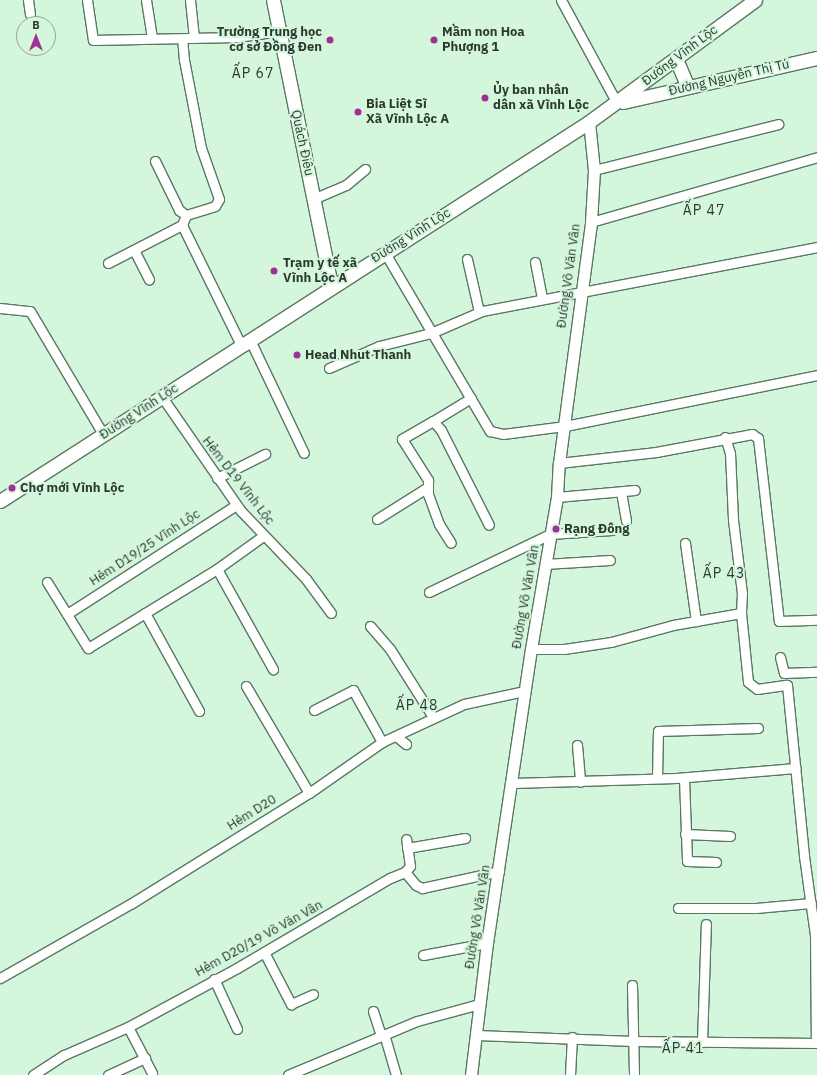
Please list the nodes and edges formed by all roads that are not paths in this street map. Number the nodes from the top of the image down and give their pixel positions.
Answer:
1 (28, 0) edge
2 (86, 0) edge
3 (146, 0) edge
4 (190, 0) edge
5 (272, 0) edge
6 (561, 0) edge
7 (754, 0) edge
8 (30, 14) dead end
9 (280, 31) junction
10 (152, 38) junction
11 (182, 38) junction
12 (194, 38) junction
13 (817, 58) edge
14 (676, 59) junction
15 (688, 87) junction
16 (617, 103) junction
17 (589, 122) junction
18 (778, 124) dead end
19 (817, 157) edge
20 (155, 161) dead end
21 (365, 169) dead end
22 (594, 170) junction
23 (313, 198) junction
24 (186, 215) junction
25 (591, 222) junction
26 (182, 225) junction
27 (817, 247) edge
28 (134, 250) junction
29 (385, 253) junction
30 (467, 259) dead end
31 (535, 262) dead end
32 (108, 264) dead end
33 (149, 279) dead end
34 (332, 286) junction
35 (581, 293) junction
36 (542, 299) junction
37 (0, 308) edge
38 (479, 312) junction
39 (431, 333) junction
40 (246, 343) junction
41 (328, 368) dead end
42 (817, 375) edge
43 (162, 397) junction
44 (470, 398) junction
45 (433, 421) junction
46 (565, 426) junction
47 (104, 434) junction
48 (725, 437) junction
49 (304, 453) dead end
50 (265, 454) dead end
51 (559, 463) junction
52 (217, 478) junction
53 (428, 487) junction
54 (635, 490) dead end
55 (621, 492) junction
56 (557, 497) junction
57 (0, 502) edge
58 (236, 505) junction
59 (377, 519) dead end
60 (626, 521) dead end
61 (489, 525) dead end
62 (612, 530) dead end
63 (550, 534) junction
64 (263, 536) junction
65 (451, 543) dead end
66 (685, 543) dead end
67 (610, 560) dead end
68 (545, 564) junction
69 (217, 569) junction
70 (47, 582) dead end
71 (429, 592) dead end
72 (145, 613) junction
73 (331, 613) dead end
74 (741, 613) junction
75 (67, 614) junction
76 (817, 620) edge
77 (696, 621) junction
78 (370, 626) dead end
79 (531, 649) junction
80 (780, 657) dead end
81 (273, 669) dead end
82 (817, 672) edge
83 (246, 686) dead end
84 (524, 691) junction
85 (314, 710) dead end
86 (199, 712) dead end
87 (433, 717) junction
88 (758, 728) dead end
89 (382, 742) junction
90 (578, 745) dead end
91 (796, 768) junction
92 (657, 778) junction
93 (684, 778) junction
94 (513, 782) junction
95 (580, 782) junction
96 (309, 793) junction
97 (685, 834) junction
98 (730, 836) dead end
99 (465, 838) dead end
100 (716, 862) dead end
101 (499, 871) junction
102 (405, 872) junction
103 (813, 901) edge
104 (678, 908) dead end
105 (706, 924) dead end
106 (487, 943) junction
107 (264, 952) junction
108 (423, 955) dead end
109 (0, 978) edge
110 (214, 979) junction
111 (632, 985) dead end
112 (314, 994) dead end
113 (479, 1004) junction
114 (373, 1011) dead end
115 (128, 1027) junction
116 (237, 1029) dead end
117 (382, 1034) junction
118 (476, 1035) junction
119 (572, 1037) junction
120 (633, 1041) junction
121 (702, 1042) junction
122 (816, 1043) edge
123 (145, 1058) junction
124 (152, 1073) dead end
125 (292, 1074) edge
126 (33, 1075) edge
127 (108, 1075) edge
128 (396, 1075) edge
129 (471, 1075) edge
130 (570, 1075) edge
131 (634, 1075) edge

1 - 8 street
2 - 10 street
3 - 10 street
4 - 12 street
5 - 9 main road, Quách Điêu
6 - 16 street
7 - 14 main road, Đường Vĩnh Lộc
9 - 12 street
9 - 23 main road, Quách Điêu
10 - 11 street
11 - 12 street
11 - 24 street
13 - 15 main road, Đường Nguyễn Thị Tú
14 - 15 main road
14 - 16 main road, Đường Vĩnh Lộc
15 - 16 main road, Đường Nguyễn Thị Tú
16 - 17 main road, Đường Vĩnh Lộc
17 - 22 street, Đường Võ Văn Vân
17 - 29 main road, Đường Vĩnh Lộc
18 - 22 street
19 - 25 street
20 - 24 street
21 - 23 street
22 - 25 street, Đường Võ Văn Vân
23 - 34 main road, Quách Điêu
24 - 26 street
25 - 35 street, Đường Võ Văn Vân
26 - 28 street
26 - 40 street
27 - 35 street
28 - 32 street
28 - 33 street
29 - 34 main road, Đường Vĩnh Lộc
29 - 39 street
30 - 38 street
31 - 36 street
34 - 40 main road, Đường Vĩnh Lộc
35 - 36 street
35 - 46 street, Đường Võ Văn Vân
36 - 38 street
37 - 47 street
38 - 39 street
39 - 41 street
39 - 44 street
40 - 43 main road, Đường Vĩnh Lộc
40 - 49 street
42 - 46 street
43 - 47 main road, Đường Vĩnh Lộc
43 - 52 street, Hẻm D19 Vĩnh Lộc
44 - 45 street
44 - 46 street
45 - 53 street
45 - 61 street
46 - 51 street, Đường Võ Văn Vân
47 - 57 main road, Đường Vĩnh Lộc
48 - 51 street
48 - 74 street
48 - 76 street
50 - 52 street
51 - 56 street, Đường Võ Văn Vân
52 - 58 street, Hẻm D19 Vĩnh Lộc
53 - 59 street
53 - 65 street
54 - 55 street
55 - 56 street
55 - 60 street
56 - 63 street, Đường Võ Văn Vân
58 - 64 street, Hẻm D19 Vĩnh Lộc
58 - 75 street, Hẻm D19/25 Vĩnh Lộc
62 - 63 street
63 - 68 street, Đường Võ Văn Vân
63 - 71 street
64 - 69 street
64 - 73 street, Hẻm D19 Vĩnh Lộc
66 - 77 street
67 - 68 street
68 - 79 street, Đường Võ Văn Vân
69 - 72 street
69 - 81 street
70 - 75 street
72 - 75 street
72 - 86 street
74 - 77 street
74 - 91 street
77 - 79 street
78 - 87 street
79 - 84 street, Đường Võ Văn Vân
80 - 82 street
83 - 96 street
84 - 87 street, Hẻm D20
84 - 94 street, Đường Võ Văn Vân
85 - 89 street
87 - 89 street, Hẻm D20
88 - 92 street
89 - 96 street, Hẻm D20
90 - 95 street
91 - 93 street
91 - 103 street
92 - 93 street
92 - 95 street
93 - 97 street
94 - 95 street
94 - 101 street, Đường Võ Văn Vân
96 - 109 street, Hẻm D20
97 - 98 street
97 - 100 street
99 - 102 street
101 - 102 street
101 - 106 street, Đường Võ Văn Vân
102 - 107 street, Hẻm D20/19 Võ Văn Vân
103 - 104 street
103 - 122 street
105 - 121 street
106 - 108 street
106 - 113 street, Đường Võ Văn Vân
107 - 110 street, Hẻm D20/19 Võ Văn Vân
107 - 112 street
110 - 115 street, Hẻm D20/19 Võ Văn Vân
110 - 116 street
111 - 120 street
113 - 117 street
113 - 118 street, Đường Võ Văn Vân
114 - 117 street
115 - 123 street
115 - 126 street, Hẻm D20/19 Võ Văn Vân
117 - 125 street
117 - 128 street
118 - 119 street
118 - 129 street, Đường Võ Văn Vân
119 - 120 street
119 - 130 street
120 - 121 street
120 - 131 street
121 - 122 street
123 - 124 street
123 - 127 street

